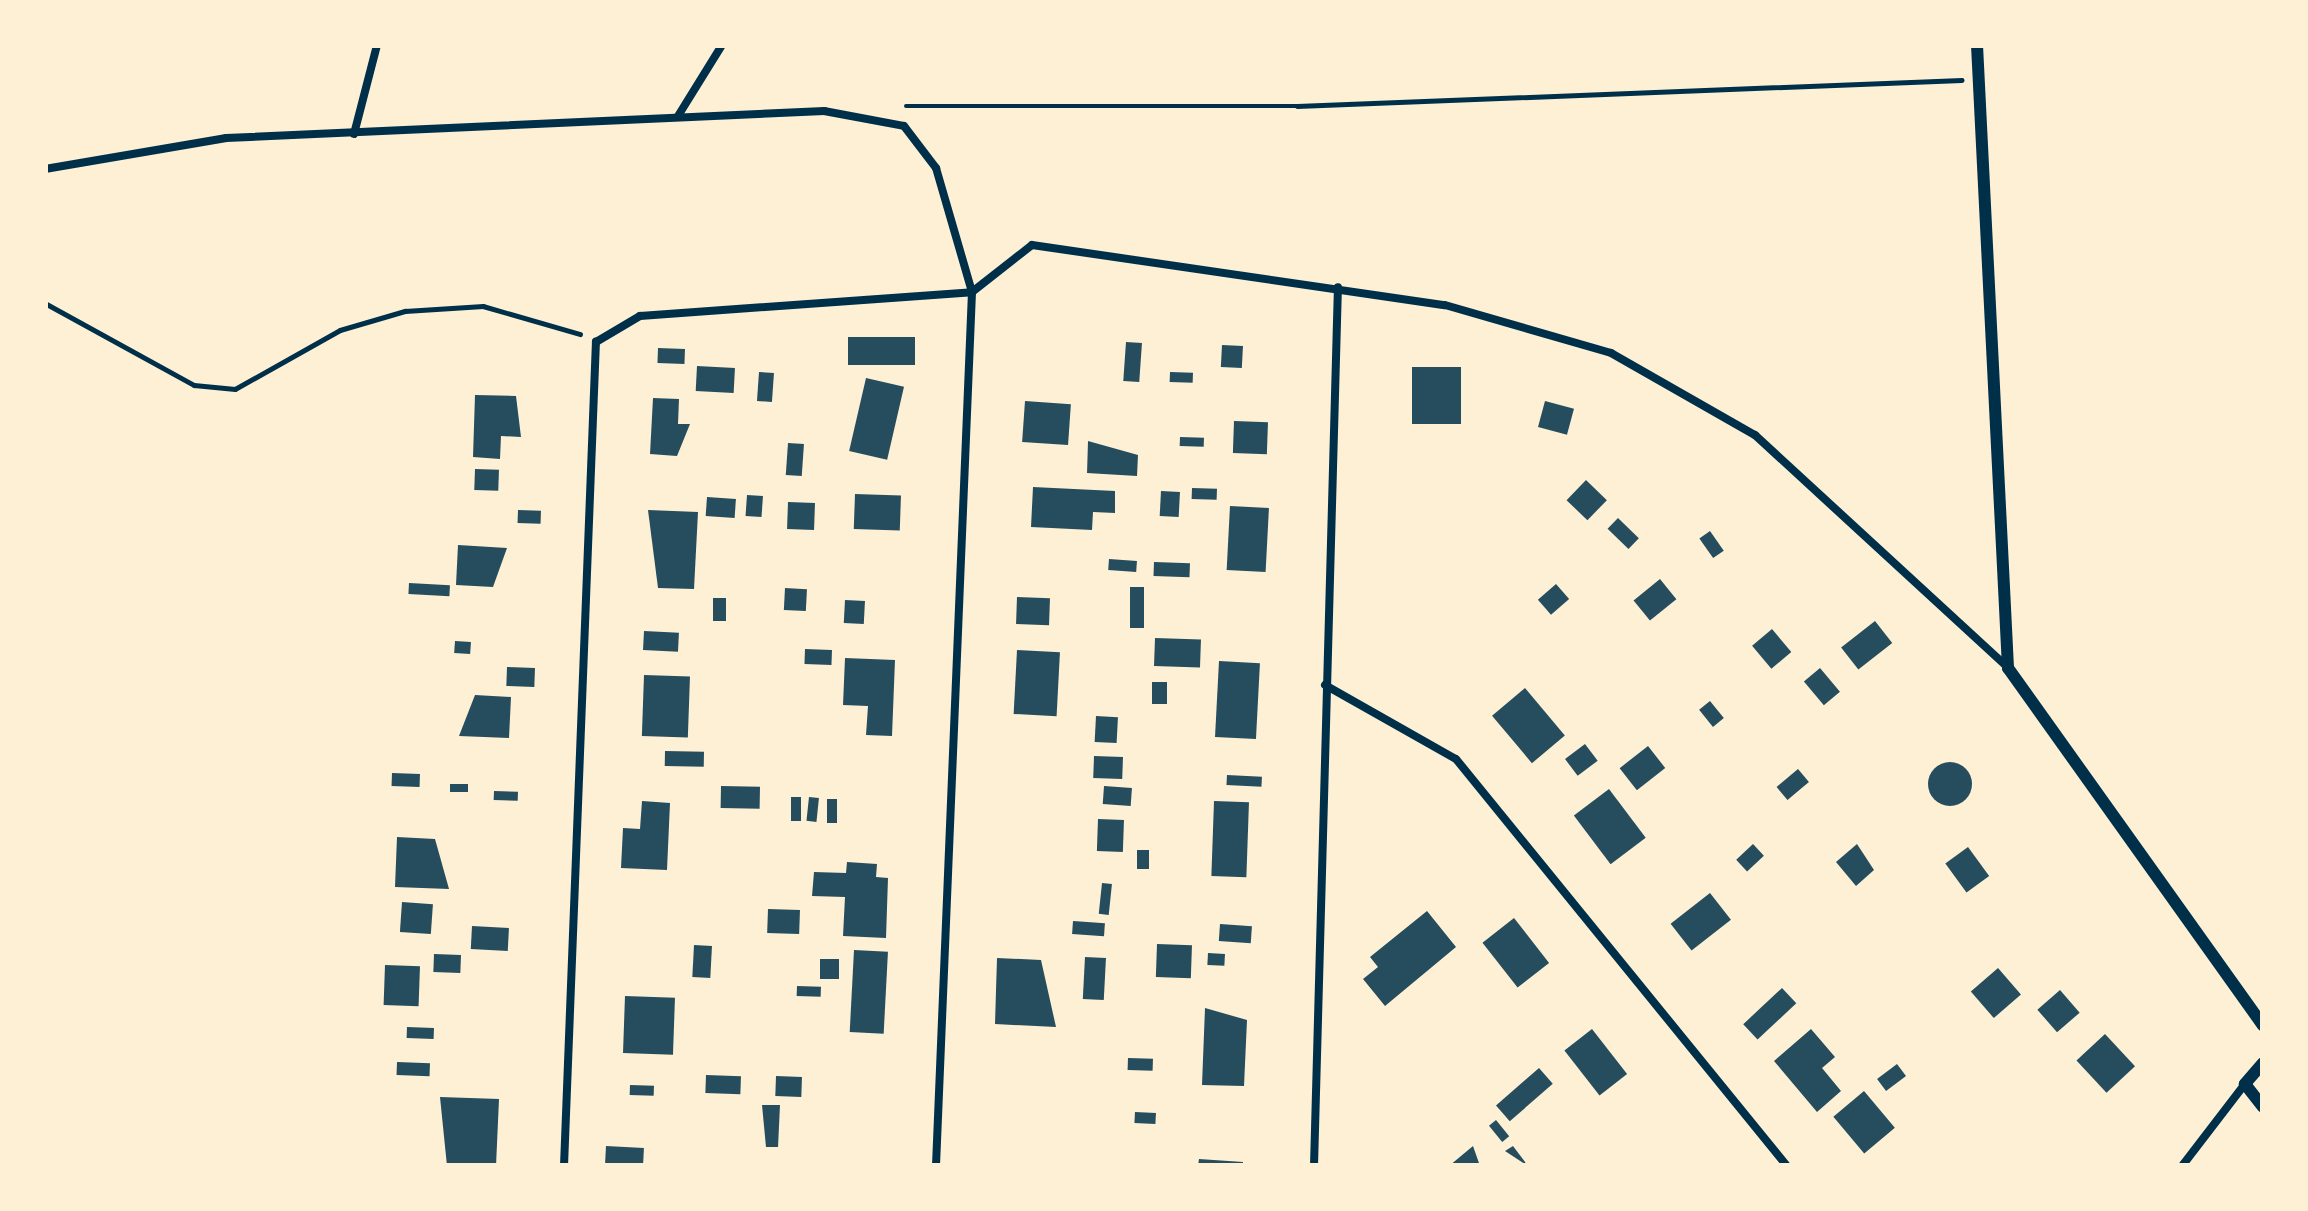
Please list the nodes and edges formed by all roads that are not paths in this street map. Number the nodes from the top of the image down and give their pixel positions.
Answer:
1 (377, 45) edge
2 (722, 45) edge
3 (1977, 45) edge
4 (677, 117) junction
5 (355, 134) junction
6 (45, 170) edge
7 (1338, 287) junction
8 (972, 292) junction
9 (2008, 668) junction
10 (1325, 686) junction
11 (2263, 1025) edge
12 (2263, 1063) edge
13 (2245, 1084) junction
14 (2263, 1107) edge
15 (564, 1166) edge
16 (936, 1166) edge
17 (1314, 1166) edge
18 (1787, 1166) edge
19 (2182, 1166) edge

1 - 5 lane
2 - 4 lane
3 - 9 street
4 - 5 lane
4 - 8 lane
5 - 6 lane
7 - 8 lane
7 - 9 lane
7 - 10 lane
8 - 15 lane
8 - 16 lane
9 - 11 street
10 - 17 lane
10 - 18 lane
12 - 13 street
13 - 14 street
13 - 19 lane

